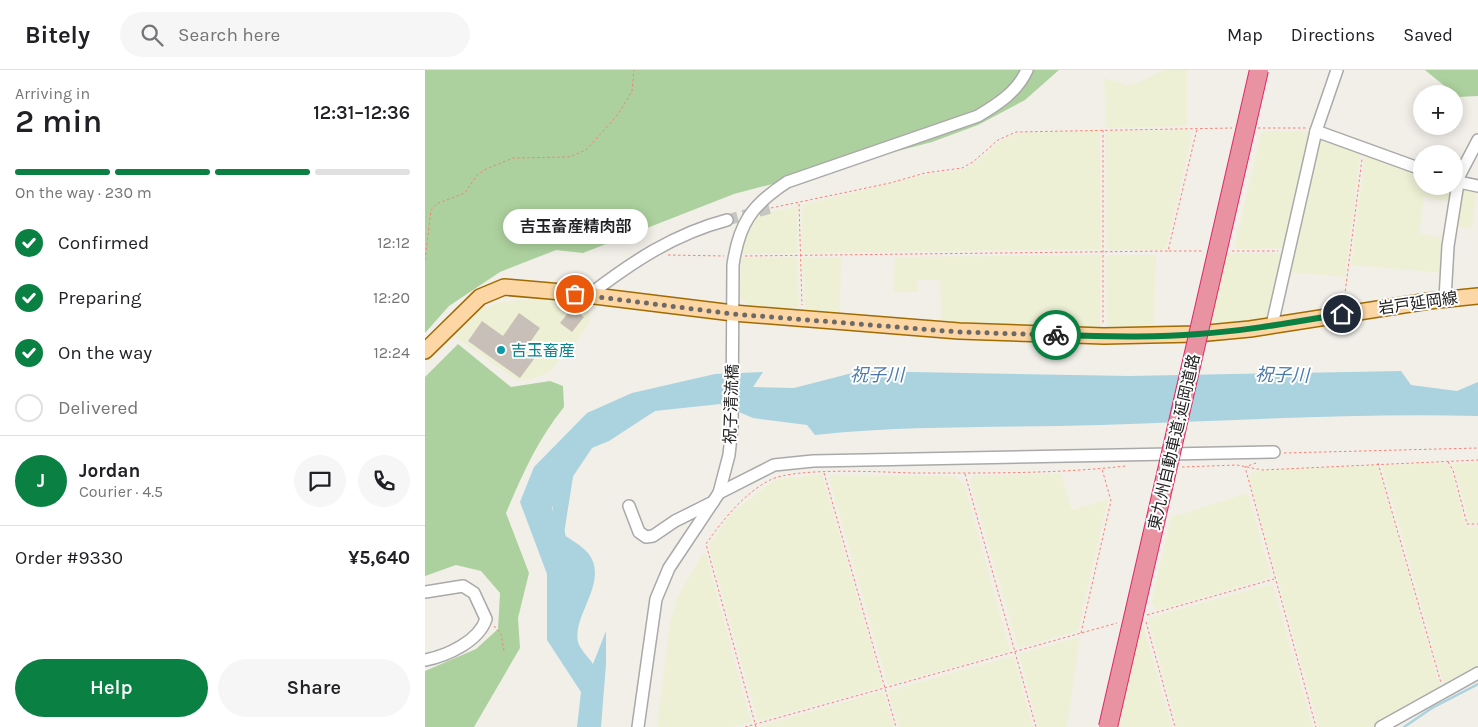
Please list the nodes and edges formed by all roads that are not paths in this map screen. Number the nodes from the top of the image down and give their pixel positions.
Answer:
1 (1027, 70) edge
2 (1259, 70) edge
3 (1337, 70) edge
4 (1316, 130) junction
5 (1478, 140) edge
6 (1413, 166) edge
7 (1463, 169) edge
8 (1463, 183) edge
9 (1478, 186) edge
10 (1455, 195) edge
11 (727, 220) tunnel mouth
12 (589, 295) junction
13 (1478, 296) edge
14 (1445, 299) junction
15 (733, 314) junction
16 (1272, 325) junction
17 (425, 350) edge
18 (1274, 452) road end
19 (716, 498) junction
20 (629, 506) dead end
21 (425, 592) edge
22 (425, 660) edge
23 (1478, 673) edge
24 (638, 727) edge
25 (1108, 727) edge
26 (1381, 727) edge

1 - 15 street, 祝子清流橋
2 - 25 highway, 東九州自動車道;延岡道路, bridge
3 - 4 street
4 - 6 street
4 - 16 street
5 - 7 street
8 - 9 street
10 - 14 street
11 - 12 street
12 - 15 main road, 岩戸延岡線
12 - 17 main road, 岩戸延岡線
13 - 14 main road, 岩戸延岡線
14 - 16 main road, 岩戸延岡線
15 - 16 main road, 岩戸延岡線
15 - 19 street, 祝子清流橋
18 - 19 street
19 - 20 street
19 - 24 street
21 - 22 street
23 - 26 street

